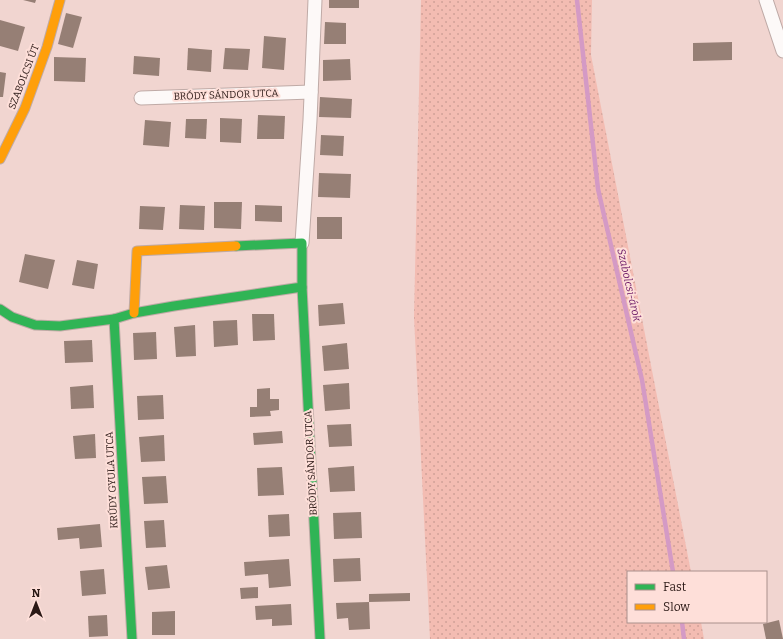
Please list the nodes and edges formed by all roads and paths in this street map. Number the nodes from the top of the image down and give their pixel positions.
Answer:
1 (60, 0) edge
2 (315, 0) edge
3 (766, 0) edge
4 (783, 51) edge
5 (311, 92) junction
6 (141, 98) dead end
7 (0, 159) edge
8 (302, 244) junction
9 (302, 287) junction
10 (0, 309) edge
11 (134, 313) junction
12 (114, 319) junction
13 (132, 639) edge
14 (320, 639) edge

1 - 7 street, SZABOLCSI ÚT
2 - 5 street
3 - 4 street
5 - 6 street, BRÓDY SÁNDOR UTCA
5 - 8 street
8 - 9 street, BRÓDY SÁNDOR UTCA
8 - 11 street
9 - 11 street
9 - 14 street, BRÓDY SÁNDOR UTCA
10 - 12 street
11 - 12 street
12 - 13 street, KRÚDY GYULA UTCA

